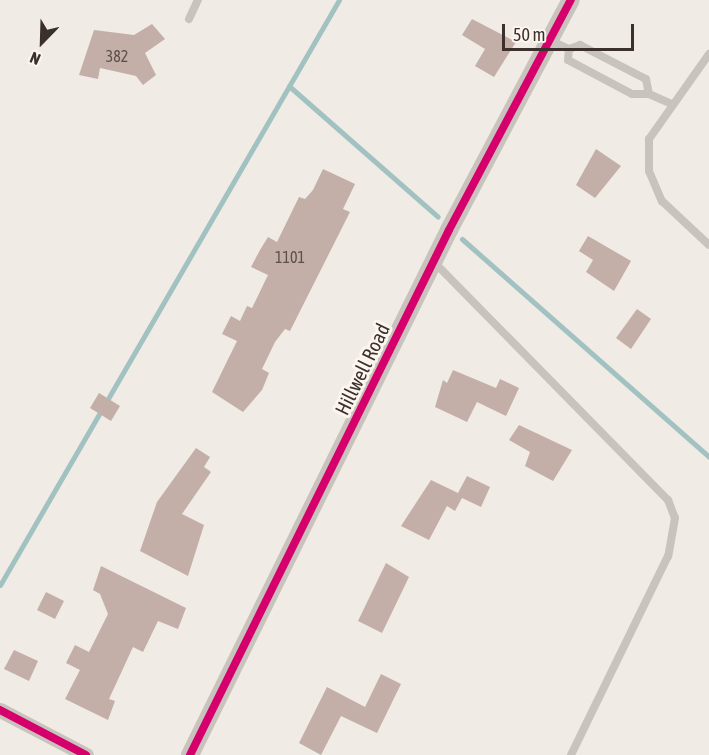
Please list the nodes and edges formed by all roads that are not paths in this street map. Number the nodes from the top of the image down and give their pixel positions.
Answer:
1 (198, 0) edge
2 (571, 0) edge
3 (189, 19) dead end
4 (550, 40) junction
5 (568, 49) junction
6 (709, 54) edge
7 (649, 94) junction
8 (669, 104) junction
9 (709, 245) edge
10 (433, 261) junction
11 (0, 710) edge
12 (195, 753) edge
13 (86, 755) edge
14 (571, 755) edge

1 - 3 lane
2 - 4 street, Hillwell Road
4 - 5 lane
4 - 10 street, Hillwell Road
5 - 7 lane
5 - 7 lane
6 - 8 lane
7 - 8 lane
8 - 9 lane
10 - 12 street, Hillwell Road
10 - 14 lane
11 - 13 street

